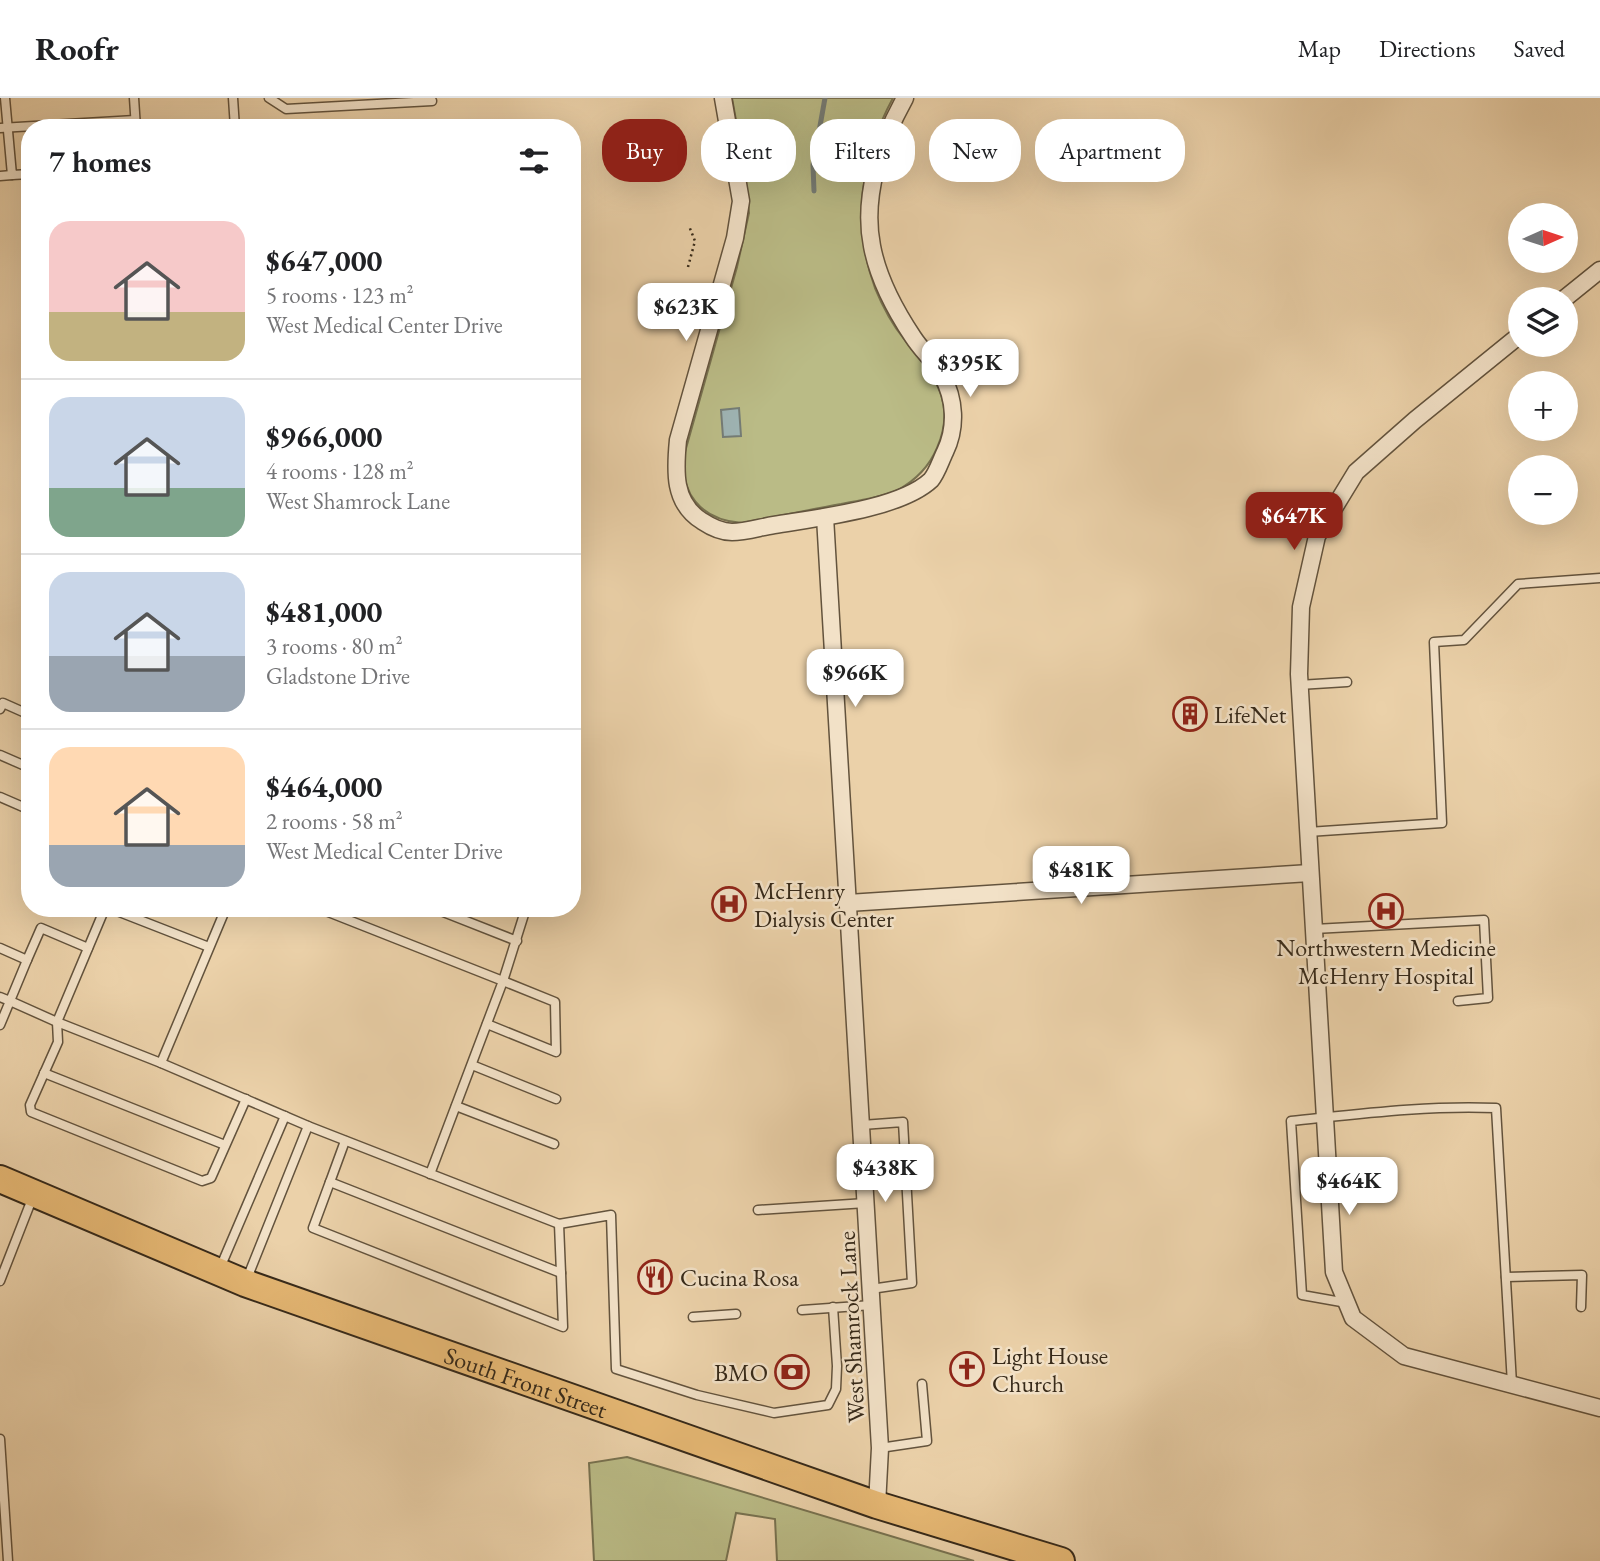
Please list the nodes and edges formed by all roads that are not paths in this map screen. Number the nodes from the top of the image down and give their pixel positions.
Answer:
1 (5, 98) edge
2 (134, 98) edge
3 (233, 98) edge
4 (269, 98) edge
5 (723, 98) edge
6 (905, 98) edge
7 (432, 101) dead end
8 (136, 119) edge
9 (234, 119) edge
10 (4, 128) edge
11 (21, 174) edge
12 (12, 175) junction
13 (0, 176) edge
14 (1600, 270) edge
15 (1578, 288) edge
16 (1508, 345) edge
17 (825, 517) junction
18 (1600, 578) edge
19 (1347, 682) dead end
20 (1299, 685) junction
21 (0, 709) edge
22 (21, 711) edge
23 (0, 755) edge
24 (21, 764) edge
25 (0, 797) edge
26 (21, 806) edge
27 (1308, 832) junction
28 (1310, 873) junction
29 (848, 904) junction
30 (103, 917) edge
31 (131, 917) edge
32 (222, 917) edge
33 (341, 917) edge
34 (456, 917) edge
35 (524, 917) edge
36 (1314, 929) junction
37 (517, 941) junction
38 (209, 947) junction
39 (0, 948) edge
40 (88, 948) junction
41 (27, 960) junction
42 (503, 981) junction
43 (0, 997) edge
44 (1458, 1000) dead end
45 (10, 1001) junction
46 (57, 1022) junction
47 (487, 1024) junction
48 (0, 1025) edge
49 (160, 1063) junction
50 (472, 1065) junction
51 (44, 1073) junction
52 (556, 1099) dead end
53 (246, 1100) junction
54 (456, 1106) junction
55 (285, 1116) junction
56 (1325, 1117) junction
57 (862, 1125) junction
58 (308, 1126) junction
59 (345, 1141) junction
60 (554, 1144) dead end
61 (225, 1145) junction
62 (430, 1174) junction
63 (0, 1179) edge
64 (330, 1182) junction
65 (34, 1194) junction
66 (866, 1203) junction
67 (758, 1210) dead end
68 (559, 1224) junction
69 (219, 1272) junction
70 (561, 1273) junction
71 (1506, 1277) junction
72 (0, 1281) edge
73 (245, 1283) junction
74 (872, 1297) junction
75 (1347, 1303) junction
76 (833, 1307) junction
77 (1581, 1307) dead end
78 (802, 1310) dead end
79 (736, 1314) dead end
80 (693, 1317) dead end
81 (922, 1384) dead end
82 (1512, 1384) junction
83 (1600, 1408) edge
84 (0, 1439) edge
85 (880, 1448) junction
86 (877, 1505) junction
87 (8, 1561) edge
88 (1061, 1561) edge

1 - 10 lane
2 - 8 lane
3 - 9 lane
4 - 7 lane
5 - 17 street
6 - 17 street
10 - 12 lane
11 - 12 lane
12 - 13 lane
14 - 15 street
16 - 20 street
17 - 29 street, West Shamrock Lane
18 - 27 lane
19 - 20 lane
20 - 27 street
21 - 22 lane
23 - 24 lane
25 - 26 lane
27 - 28 street
28 - 29 street
28 - 36 street
29 - 57 street, West Shamrock Lane
30 - 40 lane
31 - 38 lane
32 - 38 lane
33 - 42 lane
34 - 37 lane
35 - 37 lane
36 - 44 lane
36 - 56 street
37 - 42 lane
38 - 49 lane
39 - 41 lane
40 - 41 lane
40 - 46 lane
41 - 45 lane
42 - 47 lane
42 - 47 lane
43 - 45 lane
45 - 46 lane
45 - 48 lane
46 - 49 lane
46 - 51 lane
47 - 50 lane
49 - 53 lane
50 - 52 lane
50 - 54 lane
51 - 61 lane
51 - 61 lane
53 - 55 lane
53 - 61 lane
54 - 60 lane
54 - 62 lane
55 - 58 lane
55 - 69 lane
56 - 71 lane
56 - 75 street
56 - 75 lane
57 - 66 street, West Shamrock Lane
57 - 74 lane
58 - 59 lane
58 - 73 lane
59 - 62 lane
59 - 64 lane
62 - 68 lane
63 - 65 main road, South Front Street
64 - 70 lane
64 - 70 lane
65 - 69 main road, South Front Street
65 - 72 lane
66 - 67 lane
66 - 74 street, West Shamrock Lane
68 - 70 lane
68 - 76 lane
69 - 73 main road, South Front Street
71 - 77 lane
71 - 82 lane
73 - 86 main road, South Front Street
74 - 76 lane
74 - 85 street, West Shamrock Lane
75 - 82 street
76 - 78 lane
79 - 80 lane
81 - 85 lane
82 - 83 street
84 - 87 lane
85 - 86 street, West Shamrock Lane
86 - 88 main road, South Front Street

